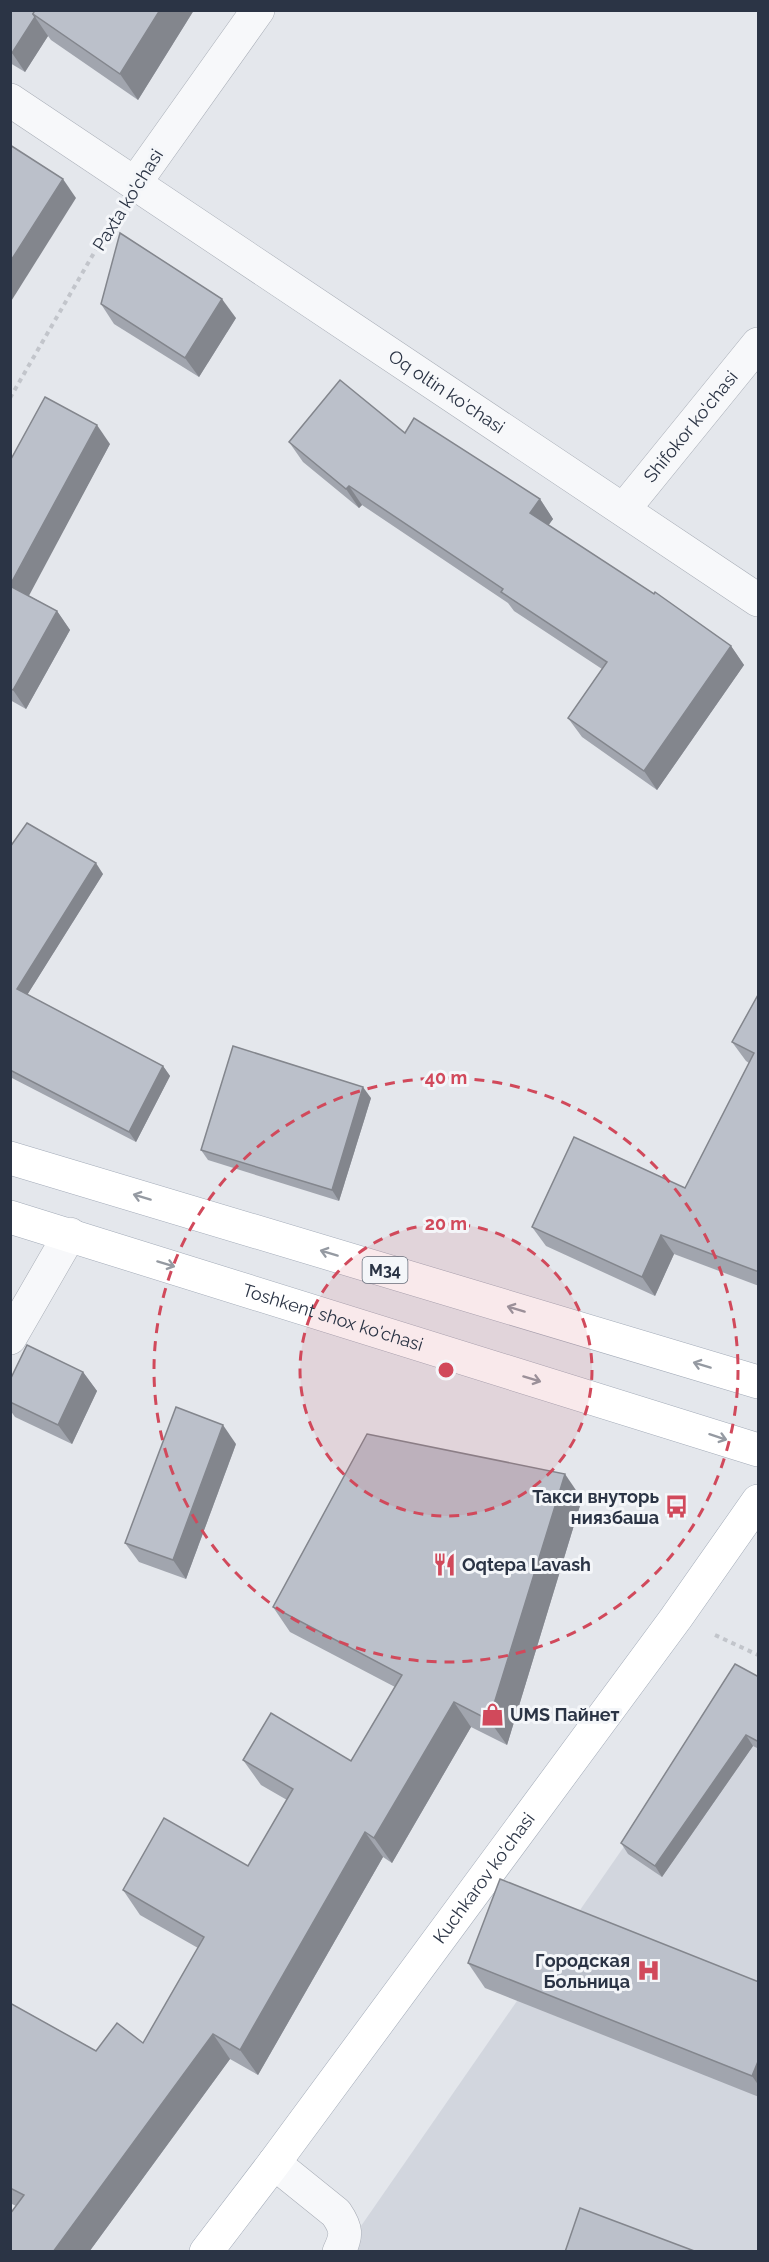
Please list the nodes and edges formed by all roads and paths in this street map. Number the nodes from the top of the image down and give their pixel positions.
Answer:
1 (258, 10) edge
2 (10, 100) edge
3 (135, 183) junction
4 (759, 344) edge
5 (10, 398) edge
6 (624, 509) junction
7 (759, 600) edge
8 (10, 1158) edge
9 (10, 1217) edge
10 (70, 1234) junction
11 (10, 1338) edge
12 (759, 1382) edge
13 (759, 1450) edge
14 (759, 1501) edge
15 (274, 2163) junction
16 (206, 2252) edge
17 (339, 2252) edge

1 - 3 street, Paxta ko'chasi
2 - 3 street
3 - 5 path, Paxta ko'chasi
3 - 6 street, Oq oltin ko'chasi
4 - 6 street, Shifokor ko'chasi
6 - 7 street, Oq oltin ko'chasi
12 -> 8 main road, M34
9 - 10 main road, Toshkent shox ko'chasi
10 - 11 street
10 -> 13 main road, Toshkent shox ko'chasi
14 - 15 main road, Kuchkarov ko'chasi
15 - 16 main road, Kuchkarov ko'chasi
15 - 17 street

